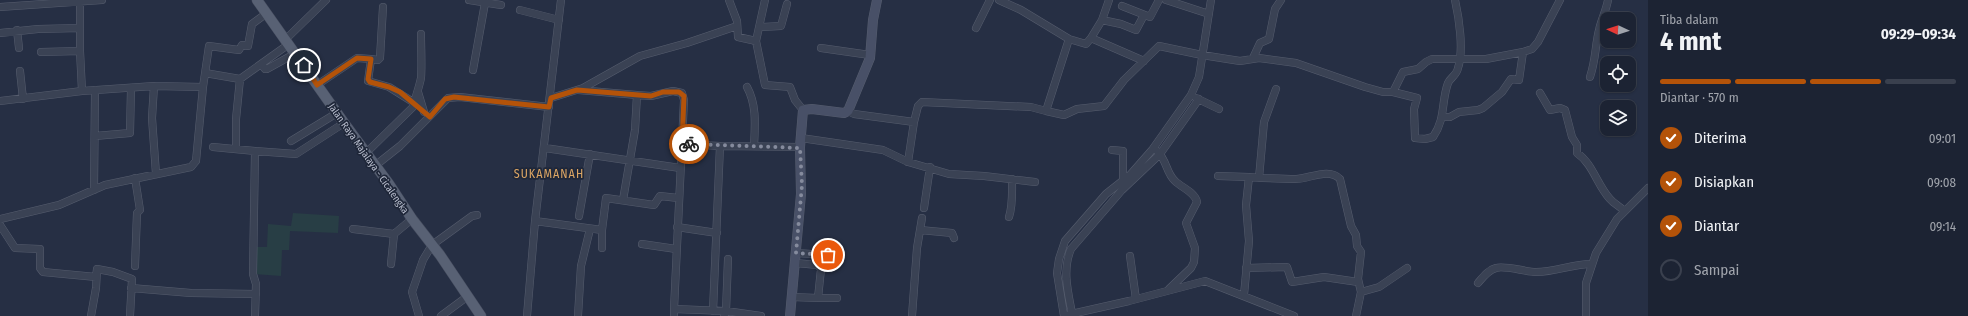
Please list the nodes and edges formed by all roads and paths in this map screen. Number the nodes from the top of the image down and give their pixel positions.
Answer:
1 (102, 0) edge
2 (257, 0) edge
3 (326, 0) edge
4 (469, 0) edge
5 (561, 0) edge
6 (728, 0) edge
7 (765, 0) edge
8 (877, 0) edge
9 (990, 0) edge
10 (999, 0) edge
11 (1109, 0) edge
12 (1159, 0) edge
13 (1166, 0) edge
14 (1211, 0) edge
15 (1281, 0) edge
16 (1455, 0) edge
17 (1560, 0) edge
18 (1608, 0) edge
19 (80, 1) edge
20 (68, 2) edge
21 (485, 3) junction
22 (787, 4) dead end
23 (501, 5) dead end
24 (1122, 6) dead end
25 (0, 7) edge
26 (383, 7) dead end
27 (520, 10) dead end
28 (267, 13) junction
29 (1209, 14) junction
30 (1144, 15) junction
31 (558, 20) junction
32 (1102, 20) junction
33 (737, 26) junction
34 (760, 27) junction
35 (80, 28) junction
36 (976, 28) dead end
37 (17, 30) junction
38 (0, 33) edge
39 (421, 34) dead end
40 (1091, 38) junction
41 (1069, 39) junction
42 (756, 41) junction
43 (288, 42) junction
44 (18, 48) dead end
45 (821, 48) dead end
46 (80, 51) junction
47 (42, 52) dead end
48 (1523, 52) junction
49 (296, 53) junction
50 (870, 55) junction
51 (1202, 55) junction
52 (1253, 58) junction
53 (371, 59) junction
54 (1460, 59) junction
55 (1144, 61) junction
56 (261, 64) junction
57 (473, 70) dead end
58 (20, 71) dead end
59 (205, 73) junction
60 (1590, 77) dead end
61 (240, 79) junction
62 (317, 85) junction
63 (154, 86) junction
64 (203, 87) junction
65 (747, 87) dead end
66 (131, 88) junction
67 (1276, 89) dead end
68 (95, 90) junction
69 (577, 90) junction
70 (82, 91) junction
71 (1393, 92) junction
72 (1540, 93) dead end
73 (419, 95) junction
74 (638, 95) junction
75 (1195, 97) junction
76 (551, 98) junction
77 (23, 99) junction
78 (0, 102) edge
79 (549, 107) junction
80 (420, 108) junction
81 (1219, 109) dead end
82 (803, 110) junction
83 (848, 111) junction
84 (1046, 111) junction
85 (337, 113) junction
86 (1443, 117) junction
87 (914, 122) junction
88 (344, 123) junction
89 (95, 136) junction
90 (801, 138) junction
91 (291, 141) dead end
92 (682, 144) junction
93 (720, 146) junction
94 (754, 146) junction
95 (213, 147) dead end
96 (545, 148) junction
97 (800, 148) junction
98 (236, 149) junction
99 (1112, 150) dead end
100 (255, 151) junction
101 (1157, 151) junction
102 (367, 152) junction
103 (590, 154) junction
104 (629, 161) junction
105 (908, 162) junction
106 (376, 165) junction
107 (680, 168) junction
108 (930, 168) junction
109 (156, 174) junction
110 (1218, 176) dead end
111 (1249, 177) junction
112 (135, 178) junction
113 (1259, 178) junction
114 (1012, 179) junction
115 (1035, 182) dead end
116 (1123, 182) junction
117 (1648, 188) edge
118 (94, 190) junction
119 (678, 198) junction
120 (1109, 198) junction
121 (623, 200) junction
122 (924, 208) dead end
123 (1624, 211) junction
124 (477, 215) dead end
125 (579, 216) dead end
126 (1009, 217) dead end
127 (0, 218) edge
128 (922, 218) dead end
129 (412, 219) junction
130 (535, 221) junction
131 (0, 224) edge
132 (677, 227) junction
133 (353, 229) dead end
134 (590, 229) junction
135 (602, 230) junction
136 (920, 230) junction
137 (717, 233) junction
138 (394, 234) junction
139 (954, 238) dead end
140 (642, 244) dead end
141 (602, 248) dead end
142 (435, 250) junction
143 (676, 250) junction
144 (796, 253) junction
145 (828, 255) dead end
146 (1130, 256) dead end
147 (728, 259) dead end
148 (795, 263) junction
149 (391, 264) dead end
150 (1591, 264) junction
151 (135, 266) dead end
152 (1246, 268) junction
153 (1407, 268) dead end
154 (97, 269) junction
155 (1358, 282) junction
156 (1478, 283) dead end
157 (131, 288) junction
158 (1169, 290) junction
159 (1361, 292) junction
160 (256, 294) junction
161 (1244, 295) junction
162 (468, 296) junction
163 (792, 297) junction
164 (818, 298) junction
165 (837, 298) dead end
166 (1136, 299) junction
167 (713, 311) junction
168 (674, 312) edge
169 (725, 314) edge
170 (1067, 315) edge
171 (91, 316) edge
172 (130, 316) edge
173 (255, 316) edge
174 (419, 316) edge
175 (441, 316) edge
176 (481, 316) edge
177 (527, 316) edge
178 (578, 316) edge
179 (760, 316) edge
180 (790, 316) edge
181 (912, 316) edge
182 (1294, 316) edge
183 (1356, 316) edge
184 (1586, 316) edge

1 - 19 street
2 - 28 main road, Jalan Raya Majalaya - Cicalengka
3 - 43 street
4 - 21 street
5 - 31 street
6 - 33 street
7 - 34 street
8 - 50 street
9 - 36 street
10 - 41 street
11 - 32 street
12 - 30 street
13 - 29 street
14 - 29 street
15 - 52 street
16 - 54 street
17 - 48 street
18 - 60 street
19 - 20 street
19 - 35 street
20 - 25 street
21 - 23 street
21 - 57 street
22 - 34 street
24 - 30 street
26 - 53 street
27 - 31 street
28 - 43 main road, Jalan Raya Majalaya - Cicalengka
28 - 59 street
29 - 51 street
30 - 32 street
31 - 76 street
32 - 40 street
33 - 42 street
33 - 69 street
34 - 42 street
35 - 37 street
35 - 46 street
37 - 38 street
37 - 44 street
39 - 73 street
40 - 41 street
40 - 55 street
41 - 84 street
42 - 82 street
43 - 49 main road, Jalan Raya Majalaya - Cicalengka
43 - 56 street
45 - 50 street
46 - 47 street
46 - 70 street
48 - 54 street
48 - 86 street
49 - 56 street
49 - 62 main road, Jalan Raya Majalaya - Cicalengka
50 - 83 street
51 - 52 street
51 - 55 street
51 - 75 street
52 - 71 street
53 - 62 street
53 - 80 street
54 - 71 street
54 - 86 street
55 - 84 street
56 - 61 street
58 - 77 street
59 - 61 street
59 - 64 street
61 - 98 street
62 - 85 main road, Jalan Raya Majalaya - Cicalengka
63 - 64 street
63 - 66 street
63 - 109 street
64 - 109 street
65 - 94 street
66 - 68 street
66 - 89 street
67 - 113 street
68 - 70 street
68 - 89 street
69 - 74 street
69 - 76 street
70 - 77 street
71 - 86 street
72 - 123 street
73 - 80 street
73 - 80 street
74 - 92 street
74 - 104 street
75 - 81 street
75 - 101 street
76 - 79 street
77 - 78 street
79 - 80 street
79 - 96 street
80 - 102 street
80 - 106 street
82 - 83 street
82 - 90 street
83 - 87 street
84 - 87 street
85 - 88 main road, Jalan Raya Majalaya - Cicalengka
85 - 91 street
87 - 105 street
88 - 100 street
88 - 102 main road, Jalan Raya Majalaya - Cicalengka
89 - 118 street
90 - 97 street
90 - 105 street
92 - 93 street
92 - 107 street
93 - 94 street
93 - 137 street
94 - 97 street
95 - 98 street
96 - 103 street
96 - 130 street
97 - 144 street
98 - 100 street
99 - 116 street
100 - 160 street
101 - 116 street
101 - 120 street
101 - 158 street
102 - 106 main road, Jalan Raya Majalaya - Cicalengka
103 - 104 street
103 - 125 street
104 - 107 street
104 - 121 street
105 - 108 street
106 - 129 main road, Jalan Raya Majalaya - Cicalengka
107 - 119 street
108 - 114 street
108 - 122 street
109 - 112 street
110 - 111 street
111 - 113 street
111 - 152 street
112 - 118 street
112 - 151 street
113 - 155 street
114 - 115 street
114 - 126 street
116 - 120 street
117 - 123 street
118 - 127 street
119 - 121 street
119 - 132 street
120 - 170 street
121 - 135 street
123 - 150 street
124 - 142 street
128 - 136 street
129 - 138 street
129 - 142 main road, Jalan Raya Majalaya - Cicalengka
130 - 134 street
130 - 177 street
131 - 154 street
132 - 137 street
132 - 143 street
133 - 138 street
134 - 135 street
134 - 178 street
135 - 141 street
136 - 139 street
136 - 181 street
137 - 167 street
138 - 149 street
140 - 143 street
142 - 162 main road, Jalan Raya Majalaya - Cicalengka
142 - 174 street
143 - 168 street
144 - 145 street
144 - 148 street
146 - 166 street
147 - 169 street
148 - 163 street
148 - 164 street
150 - 156 street
150 - 184 street
152 - 155 street
152 - 161 street
153 - 159 street
154 - 157 street
154 - 171 street
155 - 159 street
157 - 160 street
157 - 172 street
158 - 161 street
158 - 166 street
159 - 183 street
160 - 173 street
161 - 182 street
162 - 175 street
162 - 176 main road, Jalan Raya Majalaya - Cicalengka
163 - 164 street
163 - 180 street
164 - 165 street
166 - 170 street
167 - 168 street
167 - 169 street
169 - 179 street

